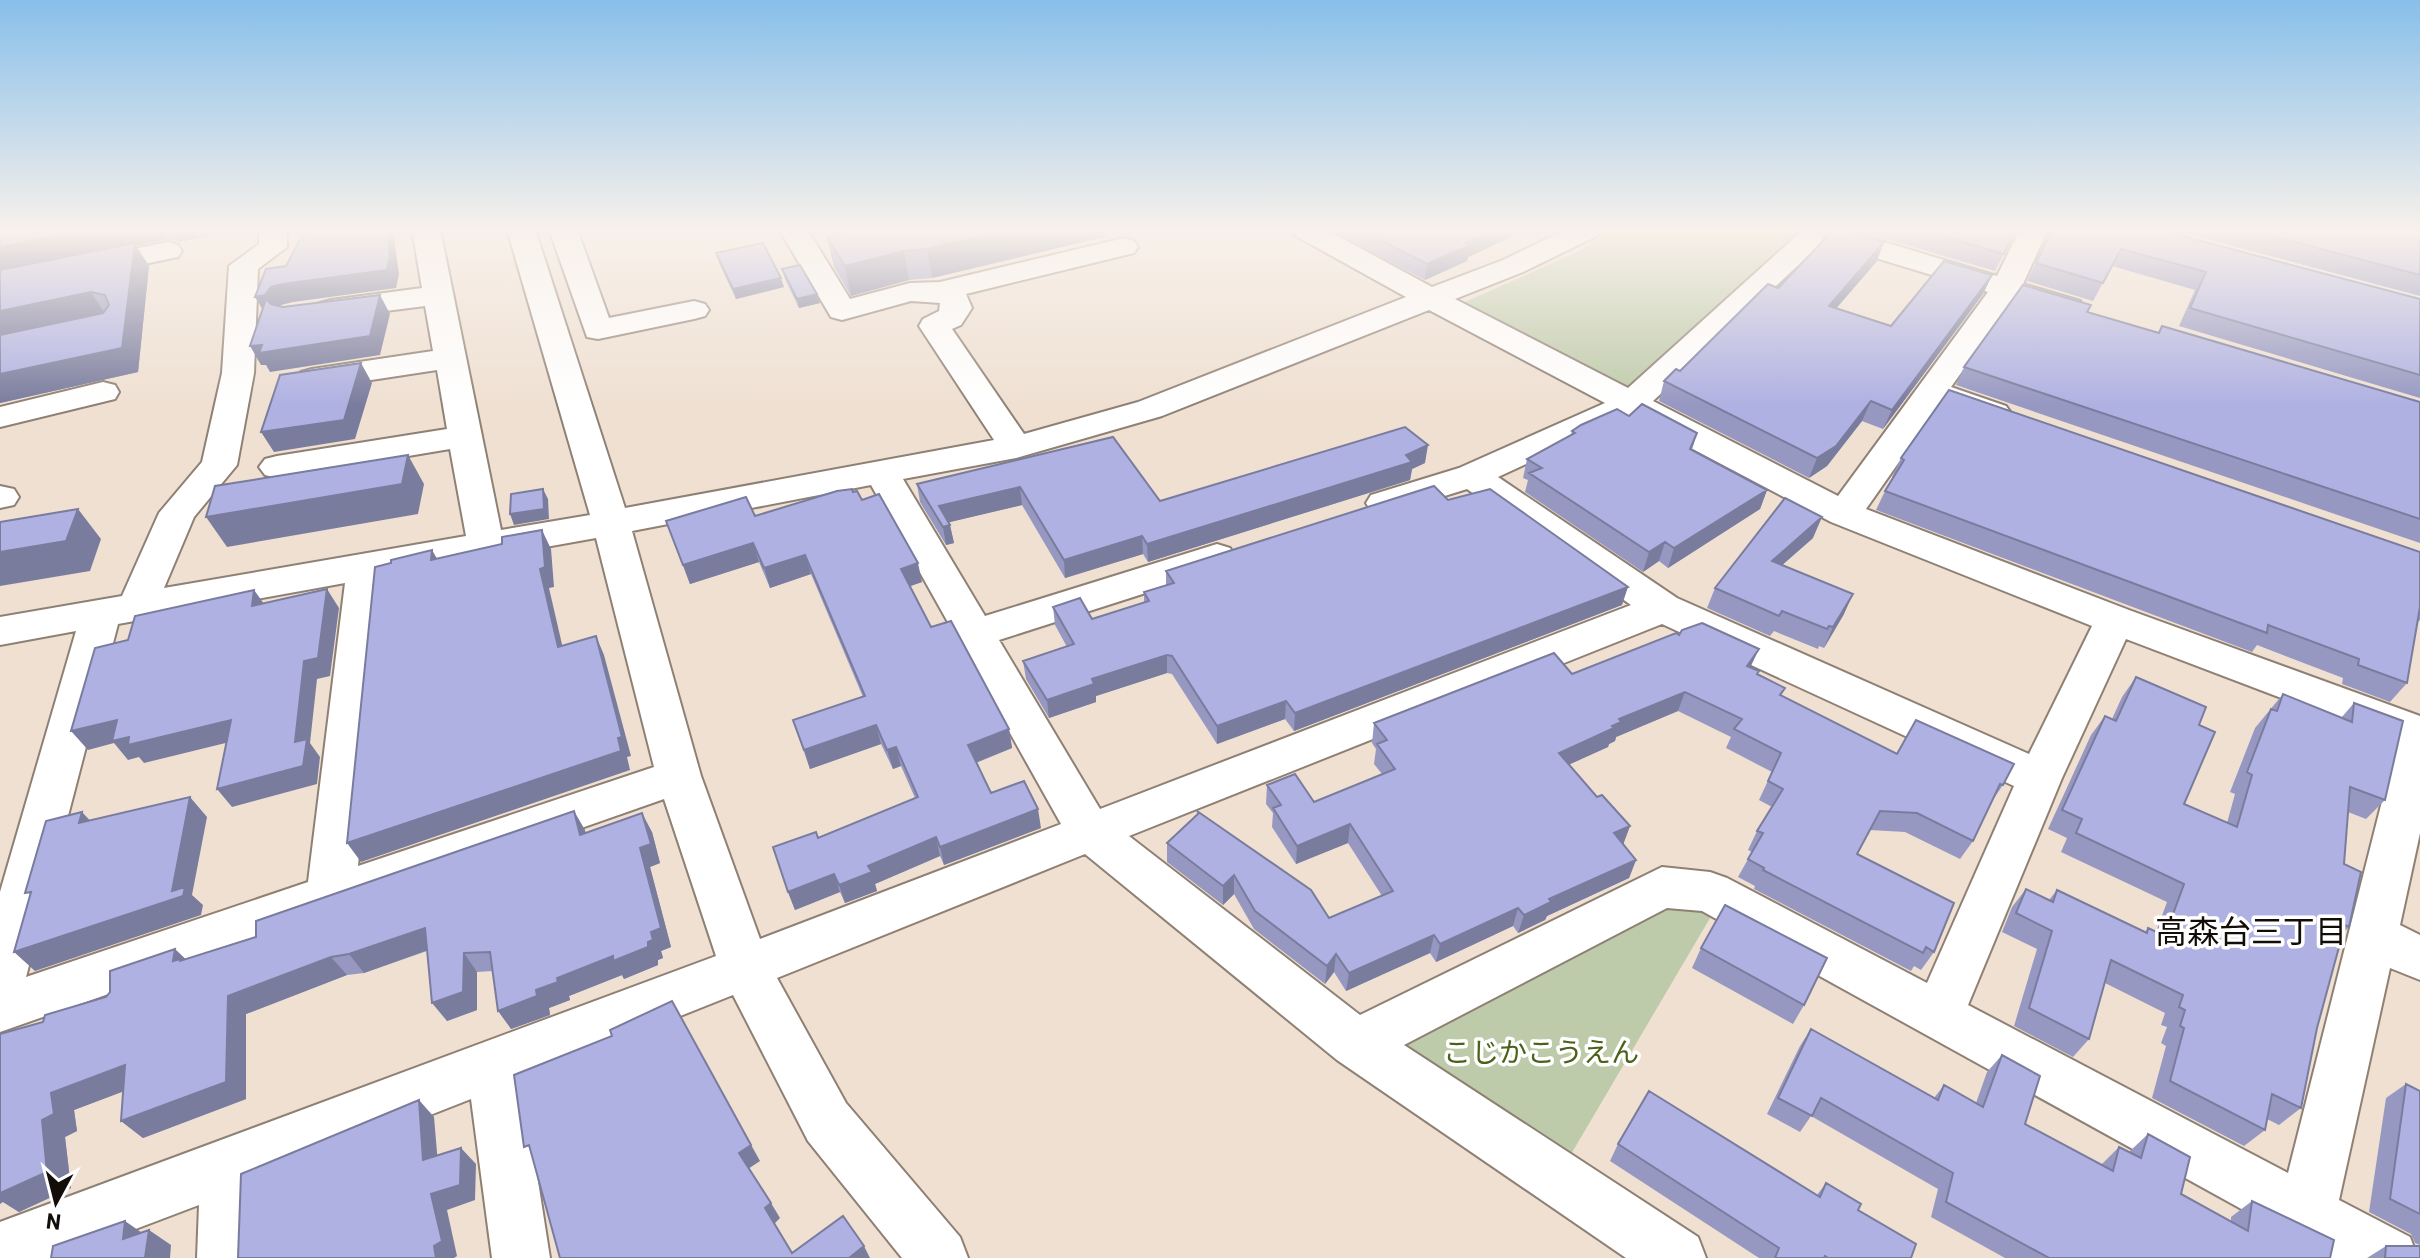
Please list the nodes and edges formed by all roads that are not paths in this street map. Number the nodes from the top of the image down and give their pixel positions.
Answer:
1 (243, 288) edge
2 (437, 288) edge
3 (539, 288) edge
4 (583, 288) edge
5 (828, 288) edge
6 (954, 288) edge
7 (1411, 288) edge
8 (1459, 288) edge
9 (1755, 288) edge
10 (2006, 288) joint
11 (940, 291) junction
12 (438, 295) junction
13 (894, 299) junction
14 (1431, 299) junction
15 (694, 310) dead end
16 (308, 312) edge
17 (2095, 315) edge
18 (934, 326) junction
19 (450, 358) junction
20 (291, 382) edge
21 (103, 392) dead end
22 (1933, 392) junction
23 (1630, 404) junction
24 (0, 417) edge
25 (2022, 423) edge
26 (465, 436) junction
27 (1016, 447) junction
28 (277, 467) dead end
29 (882, 474) junction
30 (1472, 476) junction
31 (1351, 514) edge
32 (1844, 514) junction
33 (611, 523) junction
34 (486, 546) junction
35 (1245, 548) edge
36 (366, 567) junction
37 (141, 596) dead end
38 (1663, 608) junction
39 (101, 614) junction
40 (2115, 620) junction
41 (0, 631) edge
42 (973, 634) junction
43 (2420, 734) edge
44 (679, 776) junction
45 (2040, 778) junction
46 (1089, 831) junction
47 (331, 894) junction
48 (2372, 936) junction
49 (2420, 958) edge
50 (745, 968) junction
51 (0, 979) edge
52 (0, 1009) edge
53 (1938, 1015) junction
54 (1356, 1043) junction
55 (493, 1065) junction
56 (229, 1167) junction
57 (2307, 1214) junction
58 (0, 1251) edge
59 (226, 1258) edge
60 (521, 1258) edge
61 (939, 1258) edge
62 (1677, 1258) edge
63 (2389, 1258) edge

1 - 37 street
2 - 12 street
3 - 33 street
4 - 15 street
5 - 13 street
6 - 11 street
7 - 14 street
8 - 14 street
9 - 23 street
10 - 17 street
10 - 22 street
11 - 13 street
11 - 18 street
12 - 16 street
12 - 19 street
13 - 18 street
14 - 23 street
14 - 27 street
18 - 27 street
19 - 20 street
19 - 26 street
21 - 24 street
22 - 25 street
22 - 32 street
23 - 30 street
23 - 32 street
26 - 28 street
26 - 34 street
27 - 29 street
29 - 33 street
29 - 42 street
30 - 31 street
30 - 38 street
32 - 40 street
33 - 34 street
33 - 44 street
34 - 36 street
35 - 42 street
36 - 39 street
36 - 47 street
38 - 45 street
38 - 46 street
39 - 41 street
39 - 51 street
40 - 43 street
40 - 45 street
42 - 46 street
43 - 48 street
44 - 47 street
44 - 50 street
45 - 53 street
46 - 50 street
46 - 54 street
47 - 52 street
48 - 49 street
48 - 57 street
50 - 55 street
50 - 61 street
53 - 54 street
53 - 57 street
54 - 62 street
55 - 56 street
55 - 60 street
56 - 58 street
56 - 59 street
57 - 63 street

